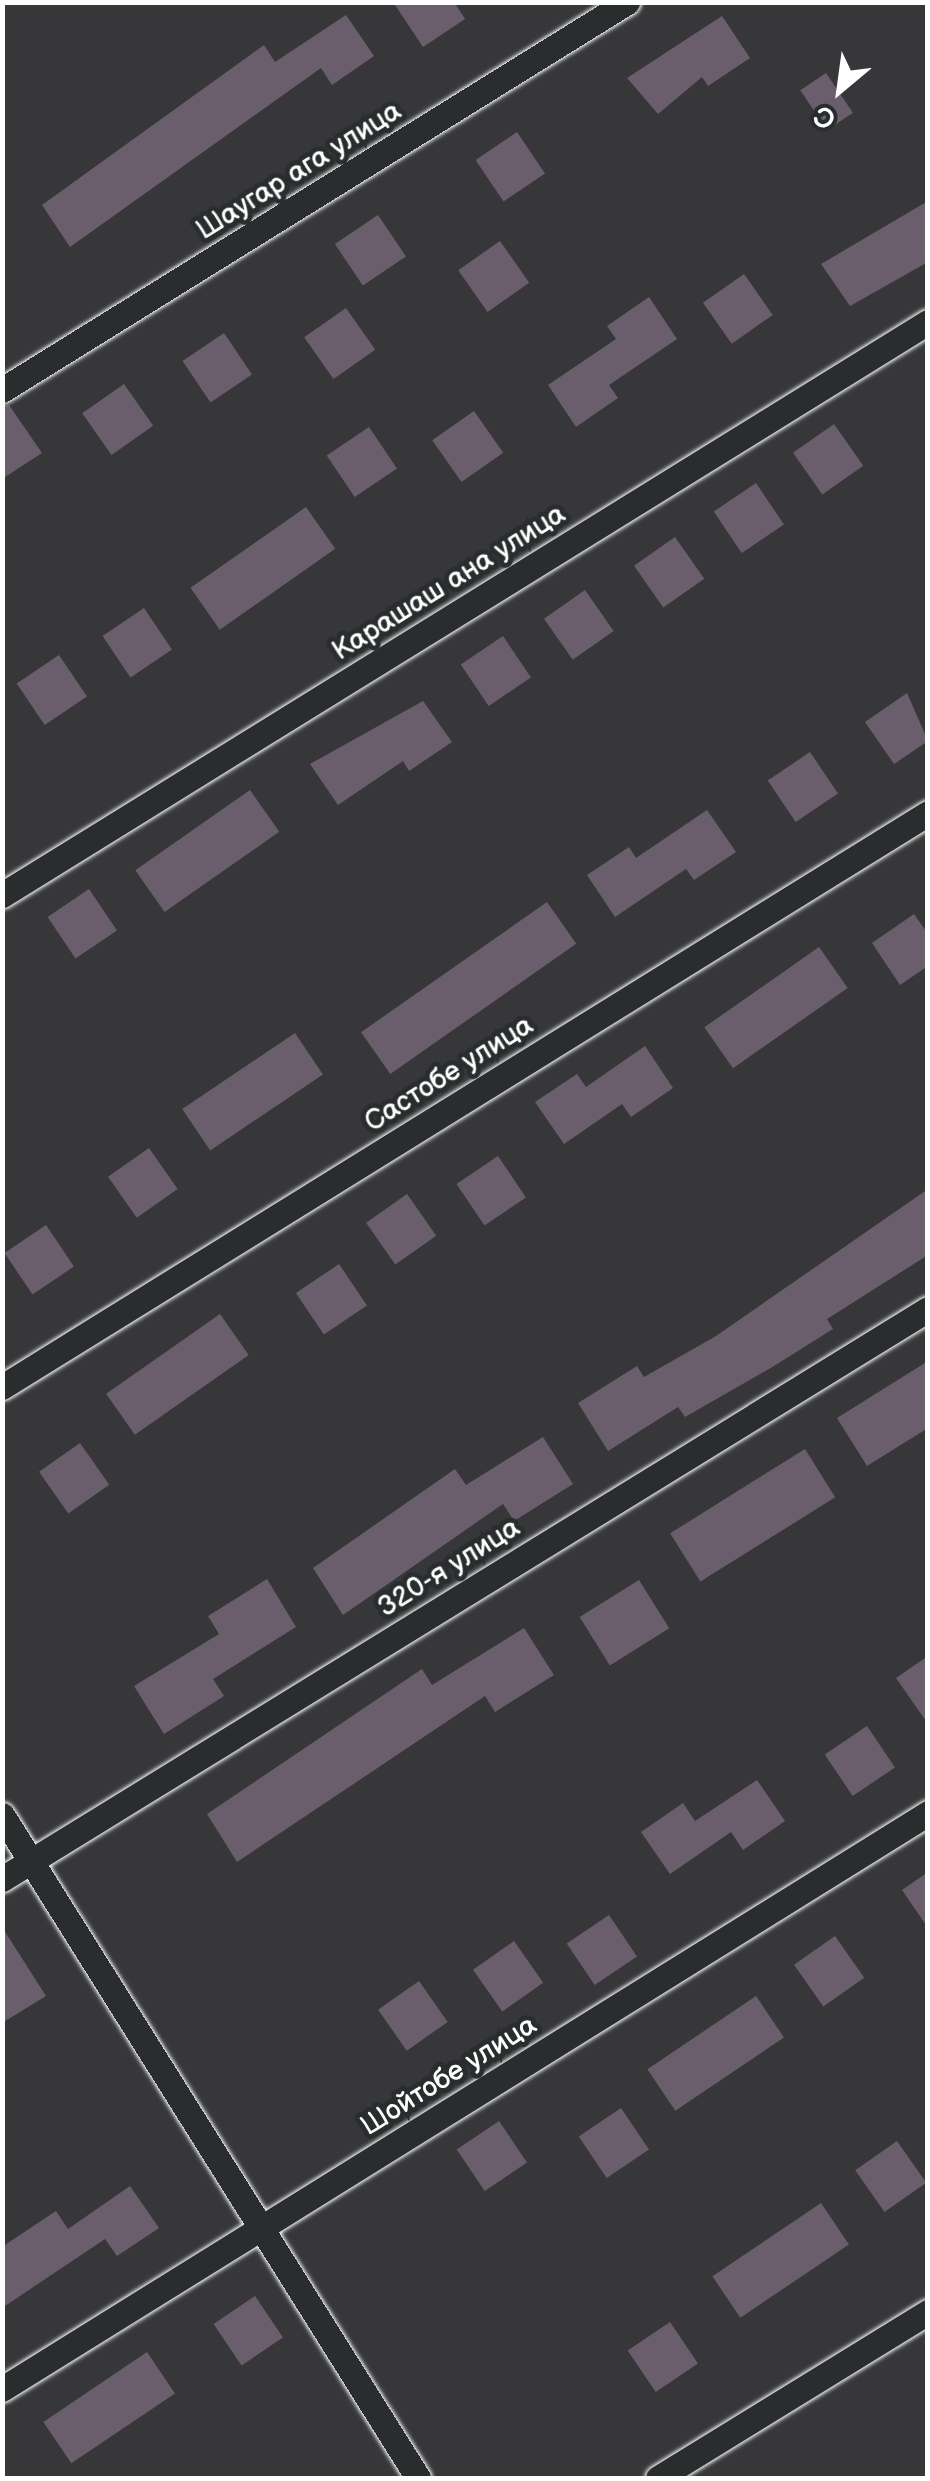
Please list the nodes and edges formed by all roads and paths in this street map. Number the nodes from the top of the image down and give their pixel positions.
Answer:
1 (627, 2) edge
2 (928, 322) edge
3 (2, 390) edge
4 (928, 812) edge
5 (2, 895) edge
6 (928, 1309) edge
7 (2, 1387) edge
8 (928, 1813) edge
9 (2, 1814) edge
10 (31, 1861) junction
11 (2, 1878) edge
12 (260, 2229) junction
13 (928, 2312) edge
14 (2, 2389) edge
15 (418, 2478) edge
16 (658, 2478) edge

1 - 3 street, Шаугар ага улица
2 - 5 street, Карашаш ана улица
4 - 7 street, Састобе улица
6 - 10 street, 320-я улица
8 - 12 street, Шойтобе улица
9 - 10 street
10 - 11 street, 320-я улица
10 - 12 street
12 - 14 street, Шойтобе улица
12 - 15 street
13 - 16 street

